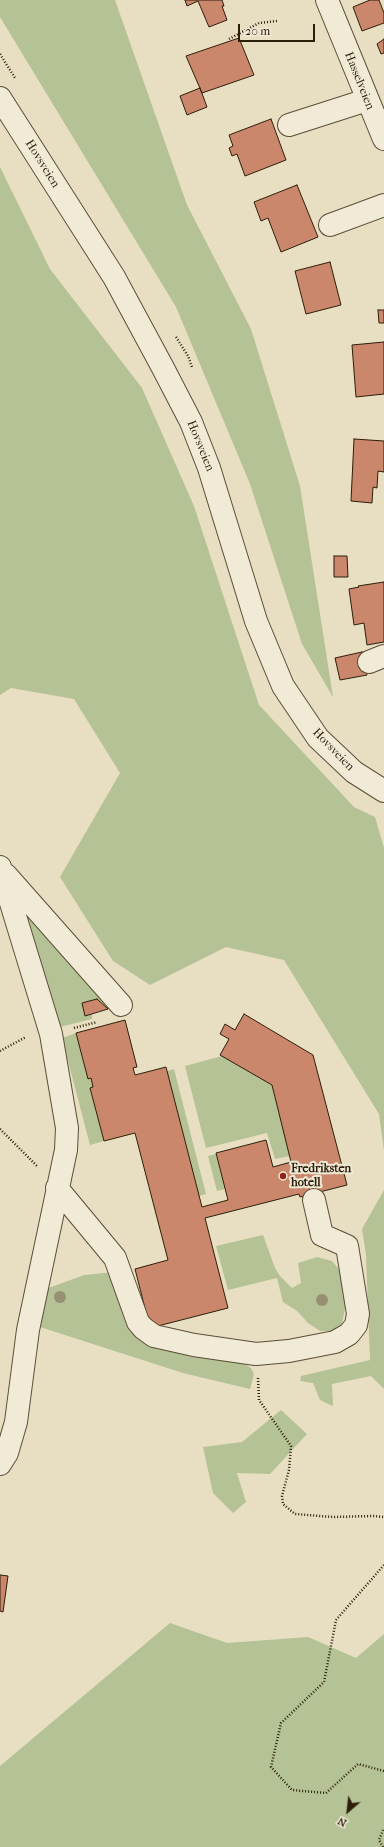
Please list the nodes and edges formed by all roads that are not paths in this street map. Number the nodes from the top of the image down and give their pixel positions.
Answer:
1 (326, 0) edge
2 (0, 98) edge
3 (367, 100) junction
4 (289, 125) dead end
5 (384, 140) edge
6 (384, 205) edge
7 (330, 225) dead end
8 (384, 791) edge
9 (0, 868) edge
10 (121, 1005) dead end
11 (58, 1188) junction
12 (314, 1200) dead end
13 (0, 1464) edge

1 - 3 street, Hasselveien
2 - 8 street, Hovsveien
3 - 4 street
3 - 5 street, Hasselveien
6 - 7 street
9 - 10 street
9 - 11 street
11 - 12 street
11 - 13 street

